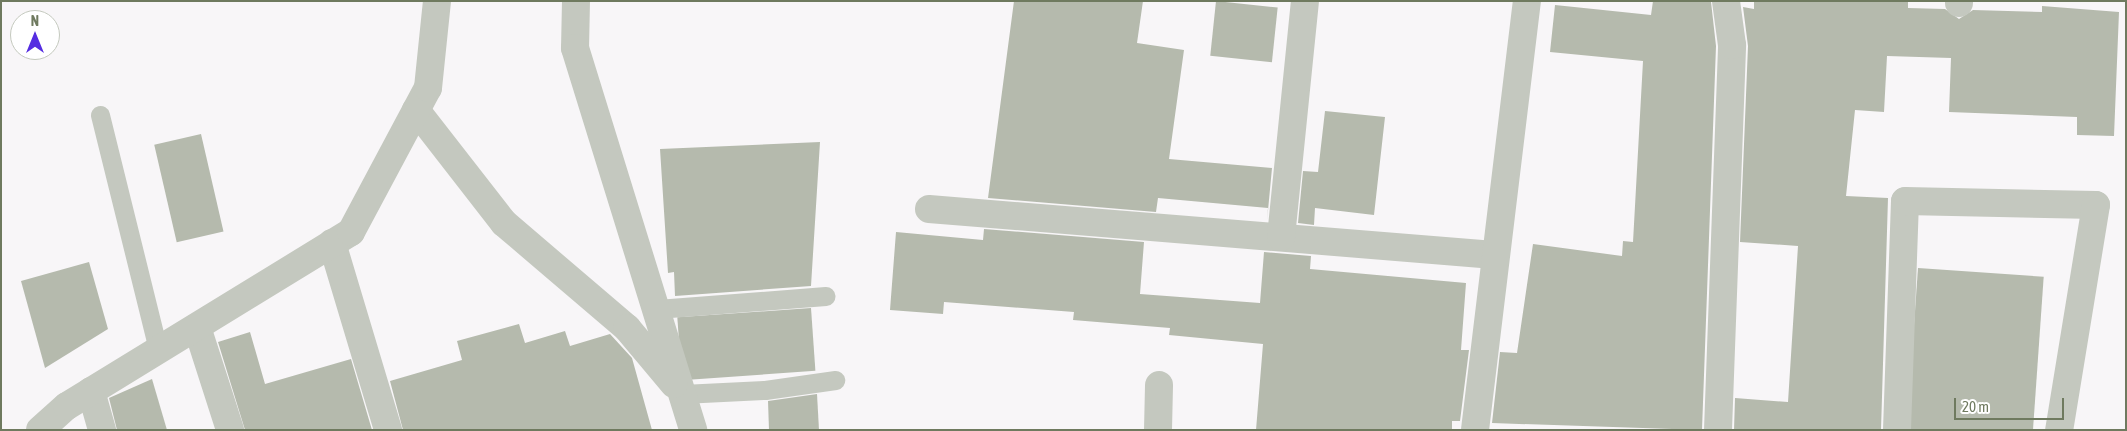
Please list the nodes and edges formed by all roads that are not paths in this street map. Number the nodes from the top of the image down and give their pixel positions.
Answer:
1 (437, 1) edge
2 (576, 1) edge
3 (1304, 1) edge
4 (1527, 1) edge
5 (1726, 1) edge
6 (416, 110) junction
7 (100, 115) dead end
8 (930, 209) dead end
9 (1281, 237) junction
10 (332, 243) junction
11 (1494, 255) junction
12 (825, 296) dead end
13 (657, 309) junction
14 (197, 328) junction
15 (158, 350) junction
16 (835, 380) dead end
17 (1159, 385) dead end
18 (91, 392) junction
19 (682, 394) junction
20 (40, 430) edge
21 (102, 430) edge
22 (230, 430) edge
23 (388, 430) edge
24 (693, 430) edge
25 (1158, 430) edge
26 (1475, 430) edge
27 (1718, 430) edge
28 (1897, 430) edge
29 (2059, 430) edge

1 - 6 street
2 - 13 street
3 - 9 street
4 - 11 street
5 - 27 street
6 - 10 street
6 - 19 street
7 - 15 lane
8 - 9 street
9 - 11 street
10 - 14 street
10 - 23 street
11 - 26 street
12 - 13 lane
13 - 19 street
14 - 15 street
14 - 22 street
15 - 18 street
16 - 19 lane
17 - 25 street
18 - 20 street
18 - 21 street
19 - 24 street
28 - 29 street

